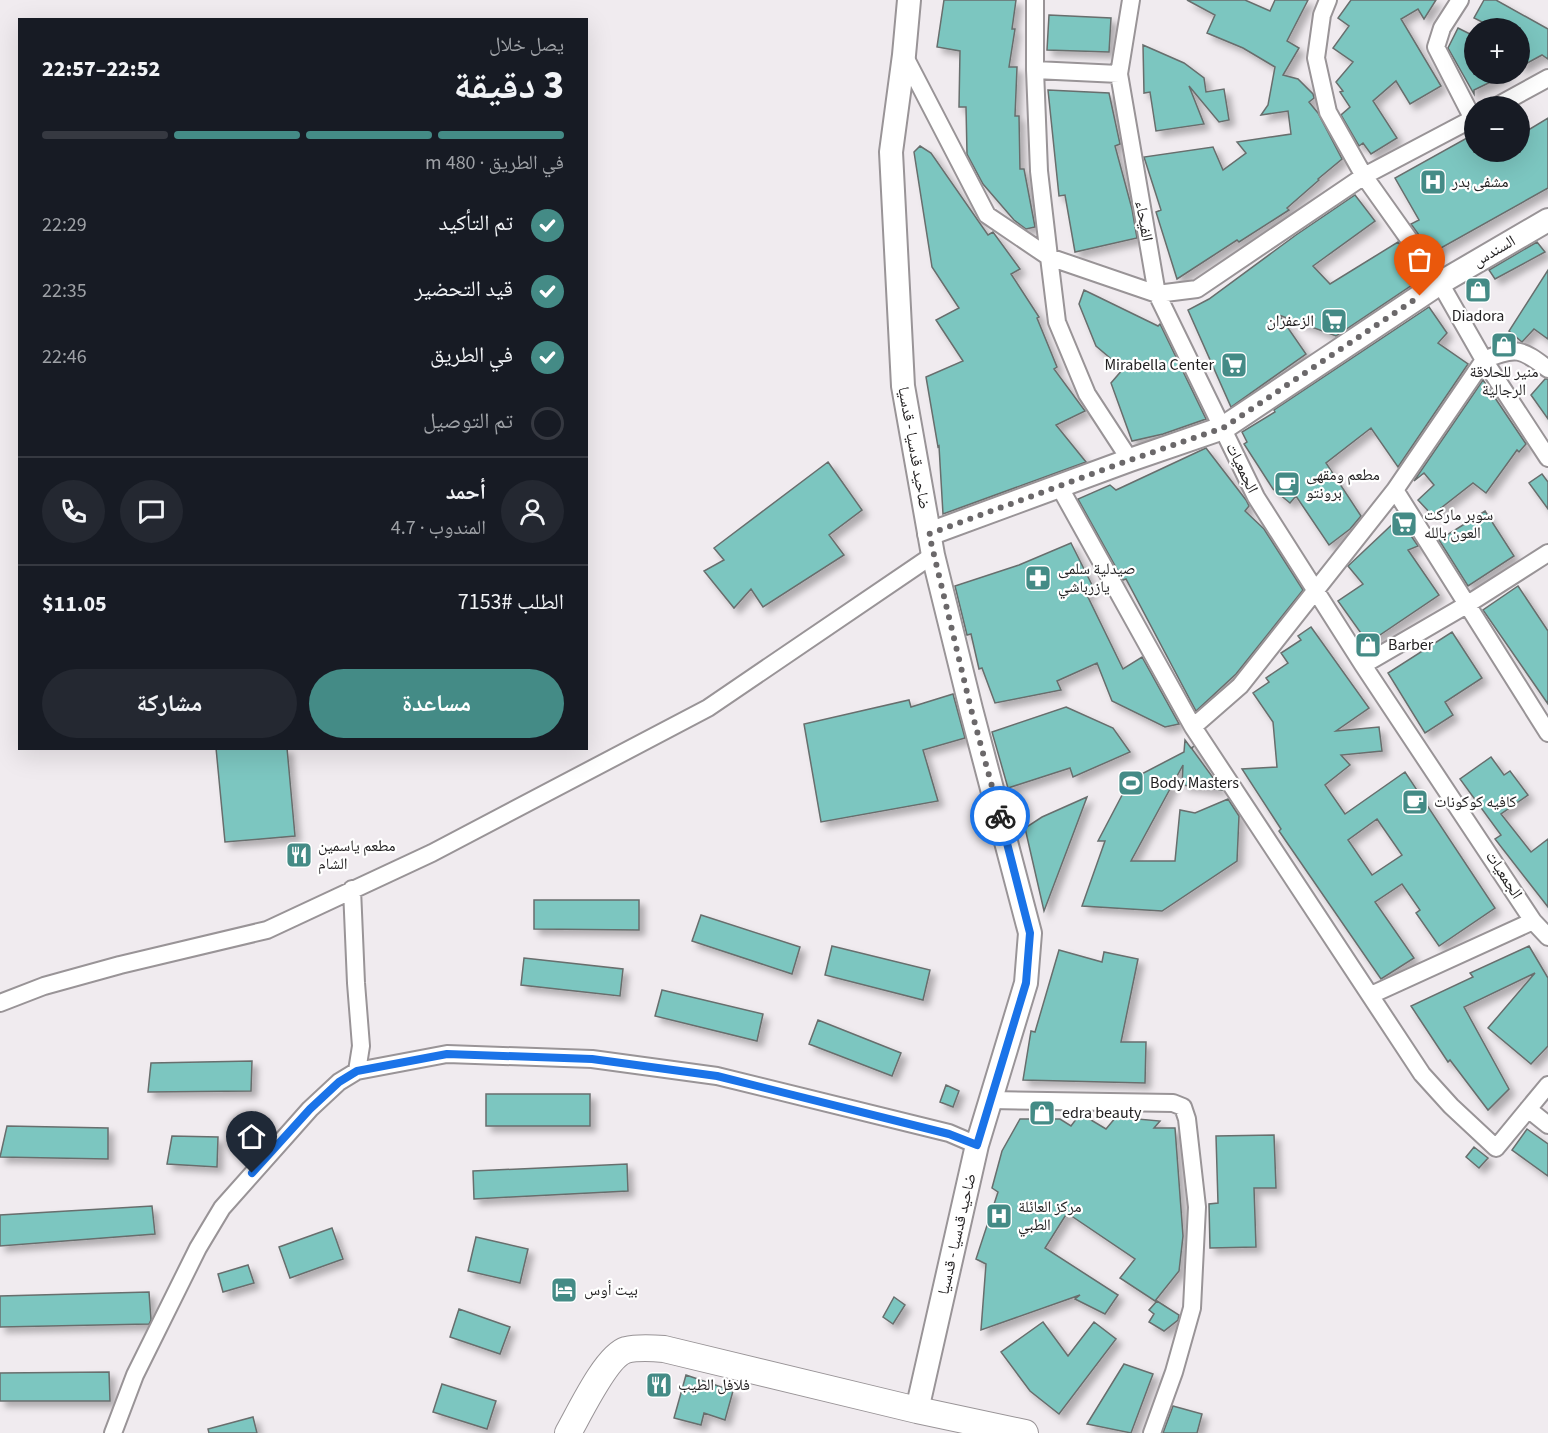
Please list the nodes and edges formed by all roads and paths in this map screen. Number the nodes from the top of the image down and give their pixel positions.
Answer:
1 (909, 0) edge
2 (1035, 0) edge
3 (1131, 0) edge
4 (1328, 0) edge
5 (1460, 0) edge
6 (904, 55) junction
7 (1035, 70) junction
8 (1119, 74) junction
9 (1548, 78) edge
10 (1515, 96) edge
11 (1464, 100) edge
12 (1464, 124) edge
13 (1364, 176) junction
14 (1548, 220) edge
15 (1048, 257) junction
16 (1440, 282) junction
17 (1157, 294) junction
18 (1484, 360) junction
19 (1548, 369) edge
20 (1223, 428) junction
21 (1548, 458) edge
22 (1130, 460) junction
23 (1059, 486) junction
24 (1395, 490) junction
25 (931, 545) junction
26 (1548, 553) edge
27 (1316, 590) junction
28 (1468, 604) junction
29 (1363, 664) junction
30 (1193, 727) junction
31 (1548, 733) edge
32 (352, 889) junction
33 (1533, 921) junction
34 (1548, 937) edge
35 (1371, 995) junction
36 (0, 1003) edge
37 (357, 1071) junction
38 (1548, 1085) edge
39 (990, 1100) junction
40 (1527, 1109) junction
41 (1548, 1125) edge
42 (977, 1145) junction
43 (917, 1410) junction
44 (113, 1433) edge
45 (568, 1433) edge
46 (1025, 1433) edge
47 (1152, 1433) edge

1 - 6 main road, ضاحيد قدسيا - قدسيا
2 - 7 street
3 - 8 street, الفيحاء
4 - 13 street
5 - 11 street
6 - 15 street
6 - 25 main road, ضاحيد قدسيا - قدسيا
7 - 8 street
7 - 15 street
8 - 17 street, الفيحاء
9 - 10 street
12 - 13 street
13 - 16 street
13 - 17 street
14 - 16 main road, السندس
15 - 17 street
15 - 22 street
16 - 18 street
16 - 20 main road, الجمعيات
17 - 20 street, الفيحاء
18 - 19 street
18 - 21 street
18 - 24 street
20 - 22 main road
20 - 27 street, الجمعيات
22 - 23 main road
23 - 25 main road
23 - 30 street
24 - 27 street
24 - 28 street
25 - 32 street
25 - 39 main road, ضاحيد قدسيا - قدسيا
26 - 28 street
27 - 29 street, الجمعيات
27 - 30 street
28 - 29 street
28 - 31 street
29 - 33 street, الجمعيات
30 - 35 street
32 - 36 street
32 - 37 street
33 - 34 street, الجمعيات
33 - 35 street
35 - 40 street
37 - 42 street
37 - 44 street
38 - 40 street
39 - 42 main road, ضاحيد قدسيا - قدسيا
39 - 47 street
40 - 41 street
42 - 43 main road, ضاحيد قدسيا - قدسيا
43 - 45 main road
43 - 46 main road

